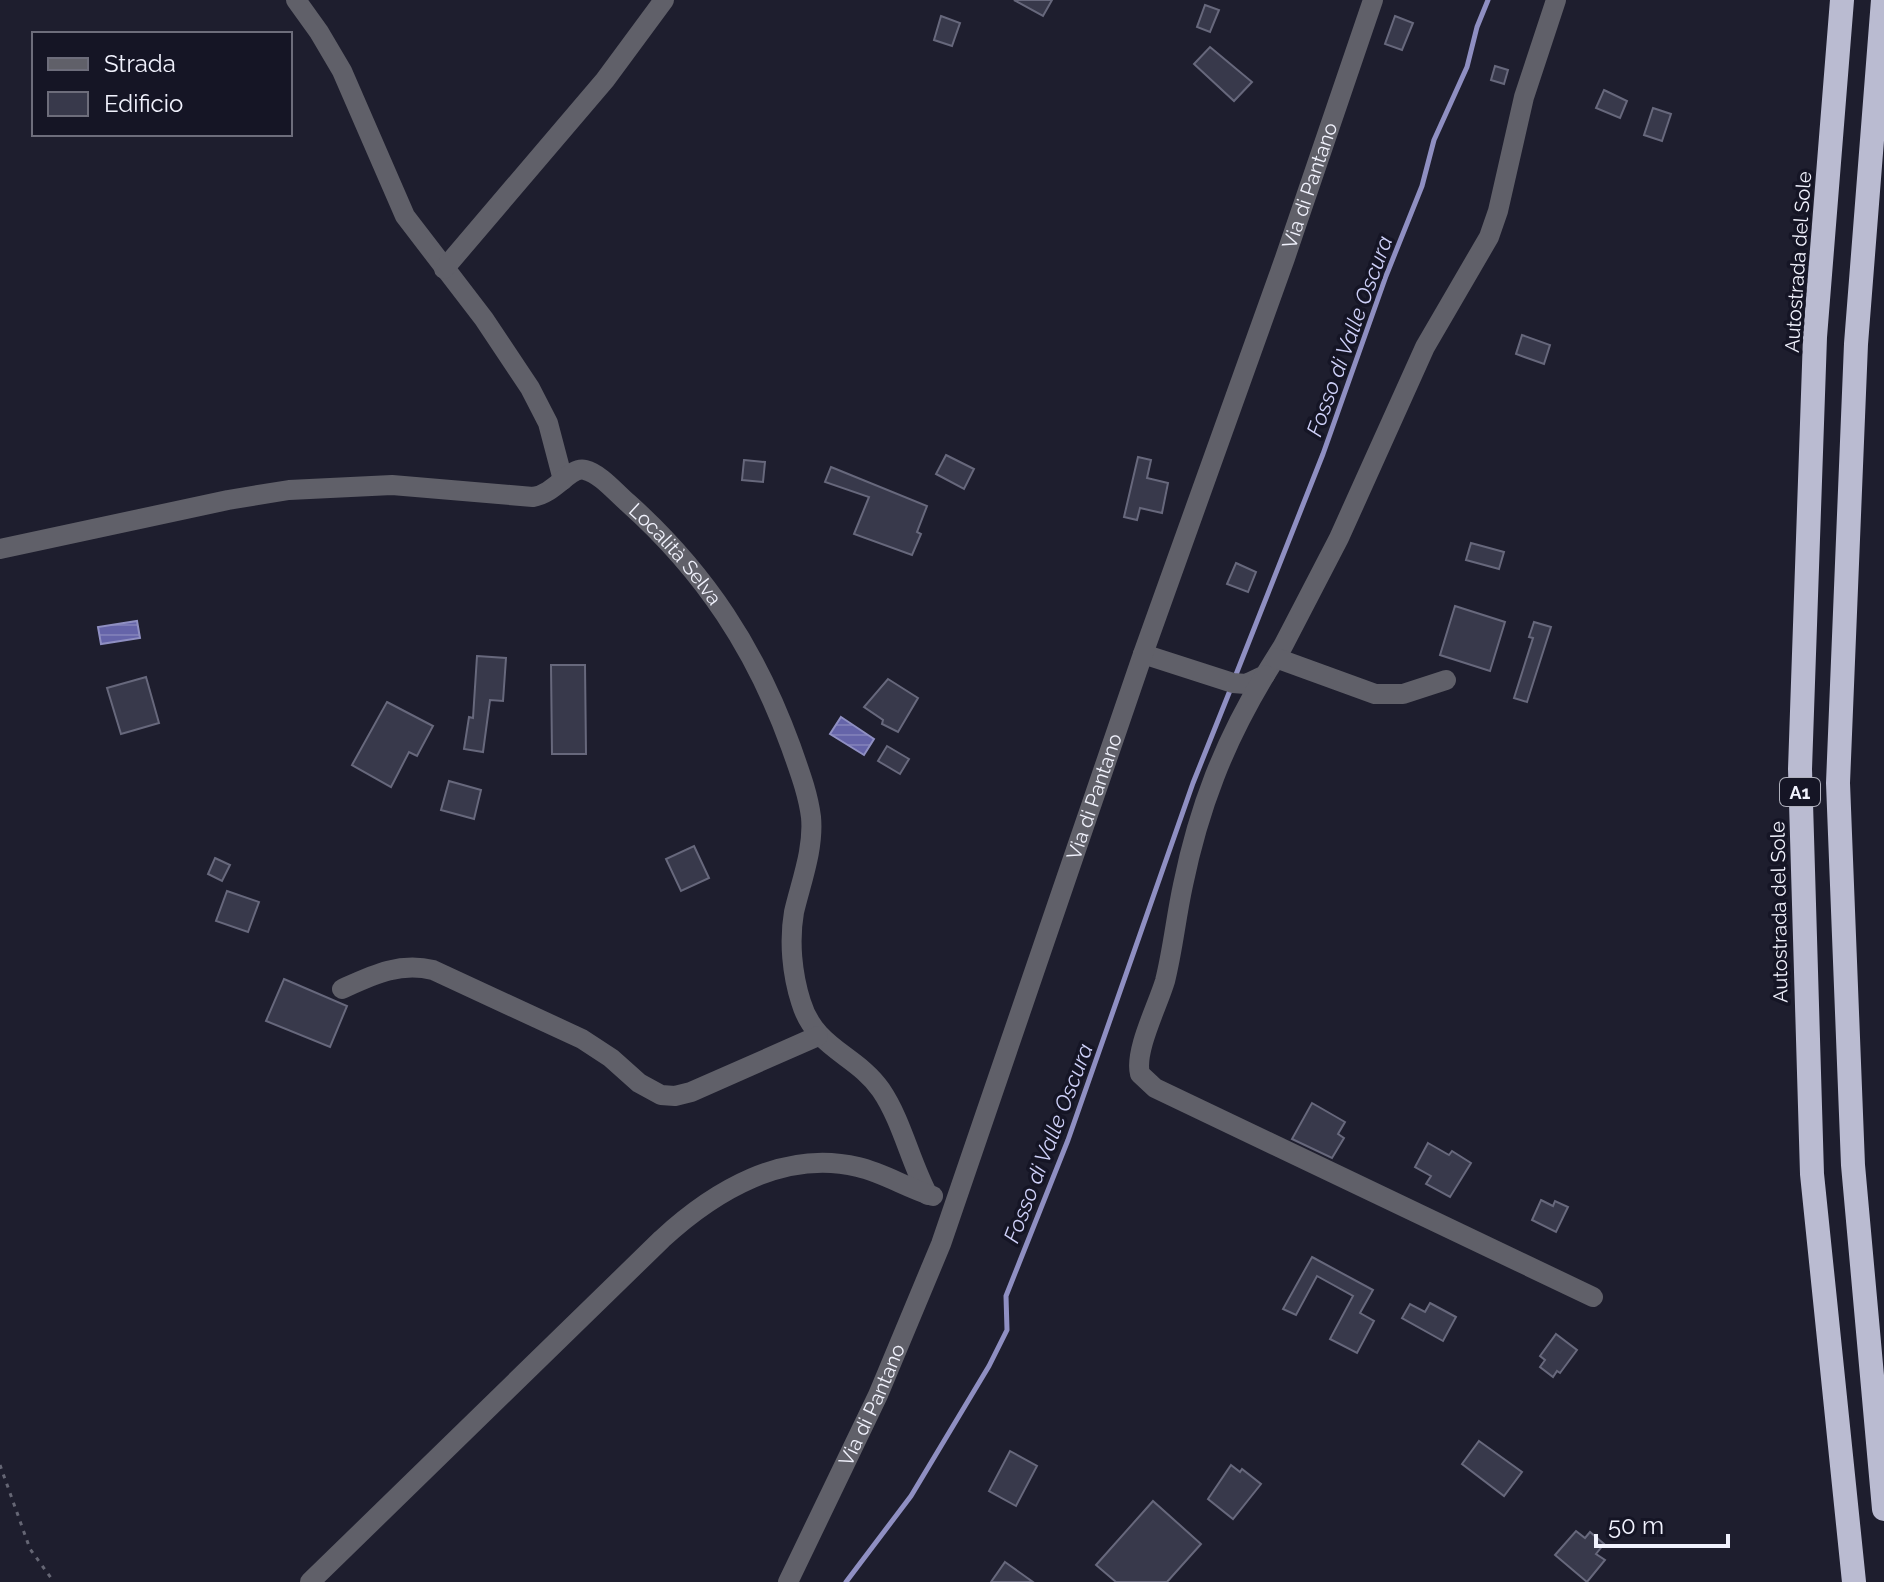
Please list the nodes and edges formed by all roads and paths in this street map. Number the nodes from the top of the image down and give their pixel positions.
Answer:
1 (296, 0) edge
2 (664, 0) edge
3 (1373, 0) edge
4 (1556, 0) edge
5 (1842, 0) edge
6 (1883, 0) edge
7 (444, 269) junction
8 (563, 480) junction
9 (0, 549) edge
10 (1143, 654) junction
11 (1271, 667) junction
12 (1446, 680) dead end
13 (342, 989) dead end
14 (818, 1036) junction
15 (928, 1195) junction
16 (956, 1201) junction
17 (1593, 1297) dead end
18 (0, 1465) edge
19 (1884, 1509) edge
20 (54, 1582) edge
21 (310, 1582) edge
22 (788, 1582) edge
23 (1854, 1582) edge

1 - 7 street
2 - 7 street
3 - 10 street, Via di Pantano
4 - 11 street
5 - 23 highway, Autostrada del Sole / A1
6 - 19 highway, A1
7 - 8 street
8 - 9 street, Località Selva
8 - 14 street, Località Selva
10 - 11 street
10 - 16 street, Via di Pantano
11 - 12 street
11 - 17 street
13 - 14 street
14 - 15 street, Località Selva
15 - 16 street
15 - 21 street
16 - 22 street, Via di Pantano
18 - 20 path

